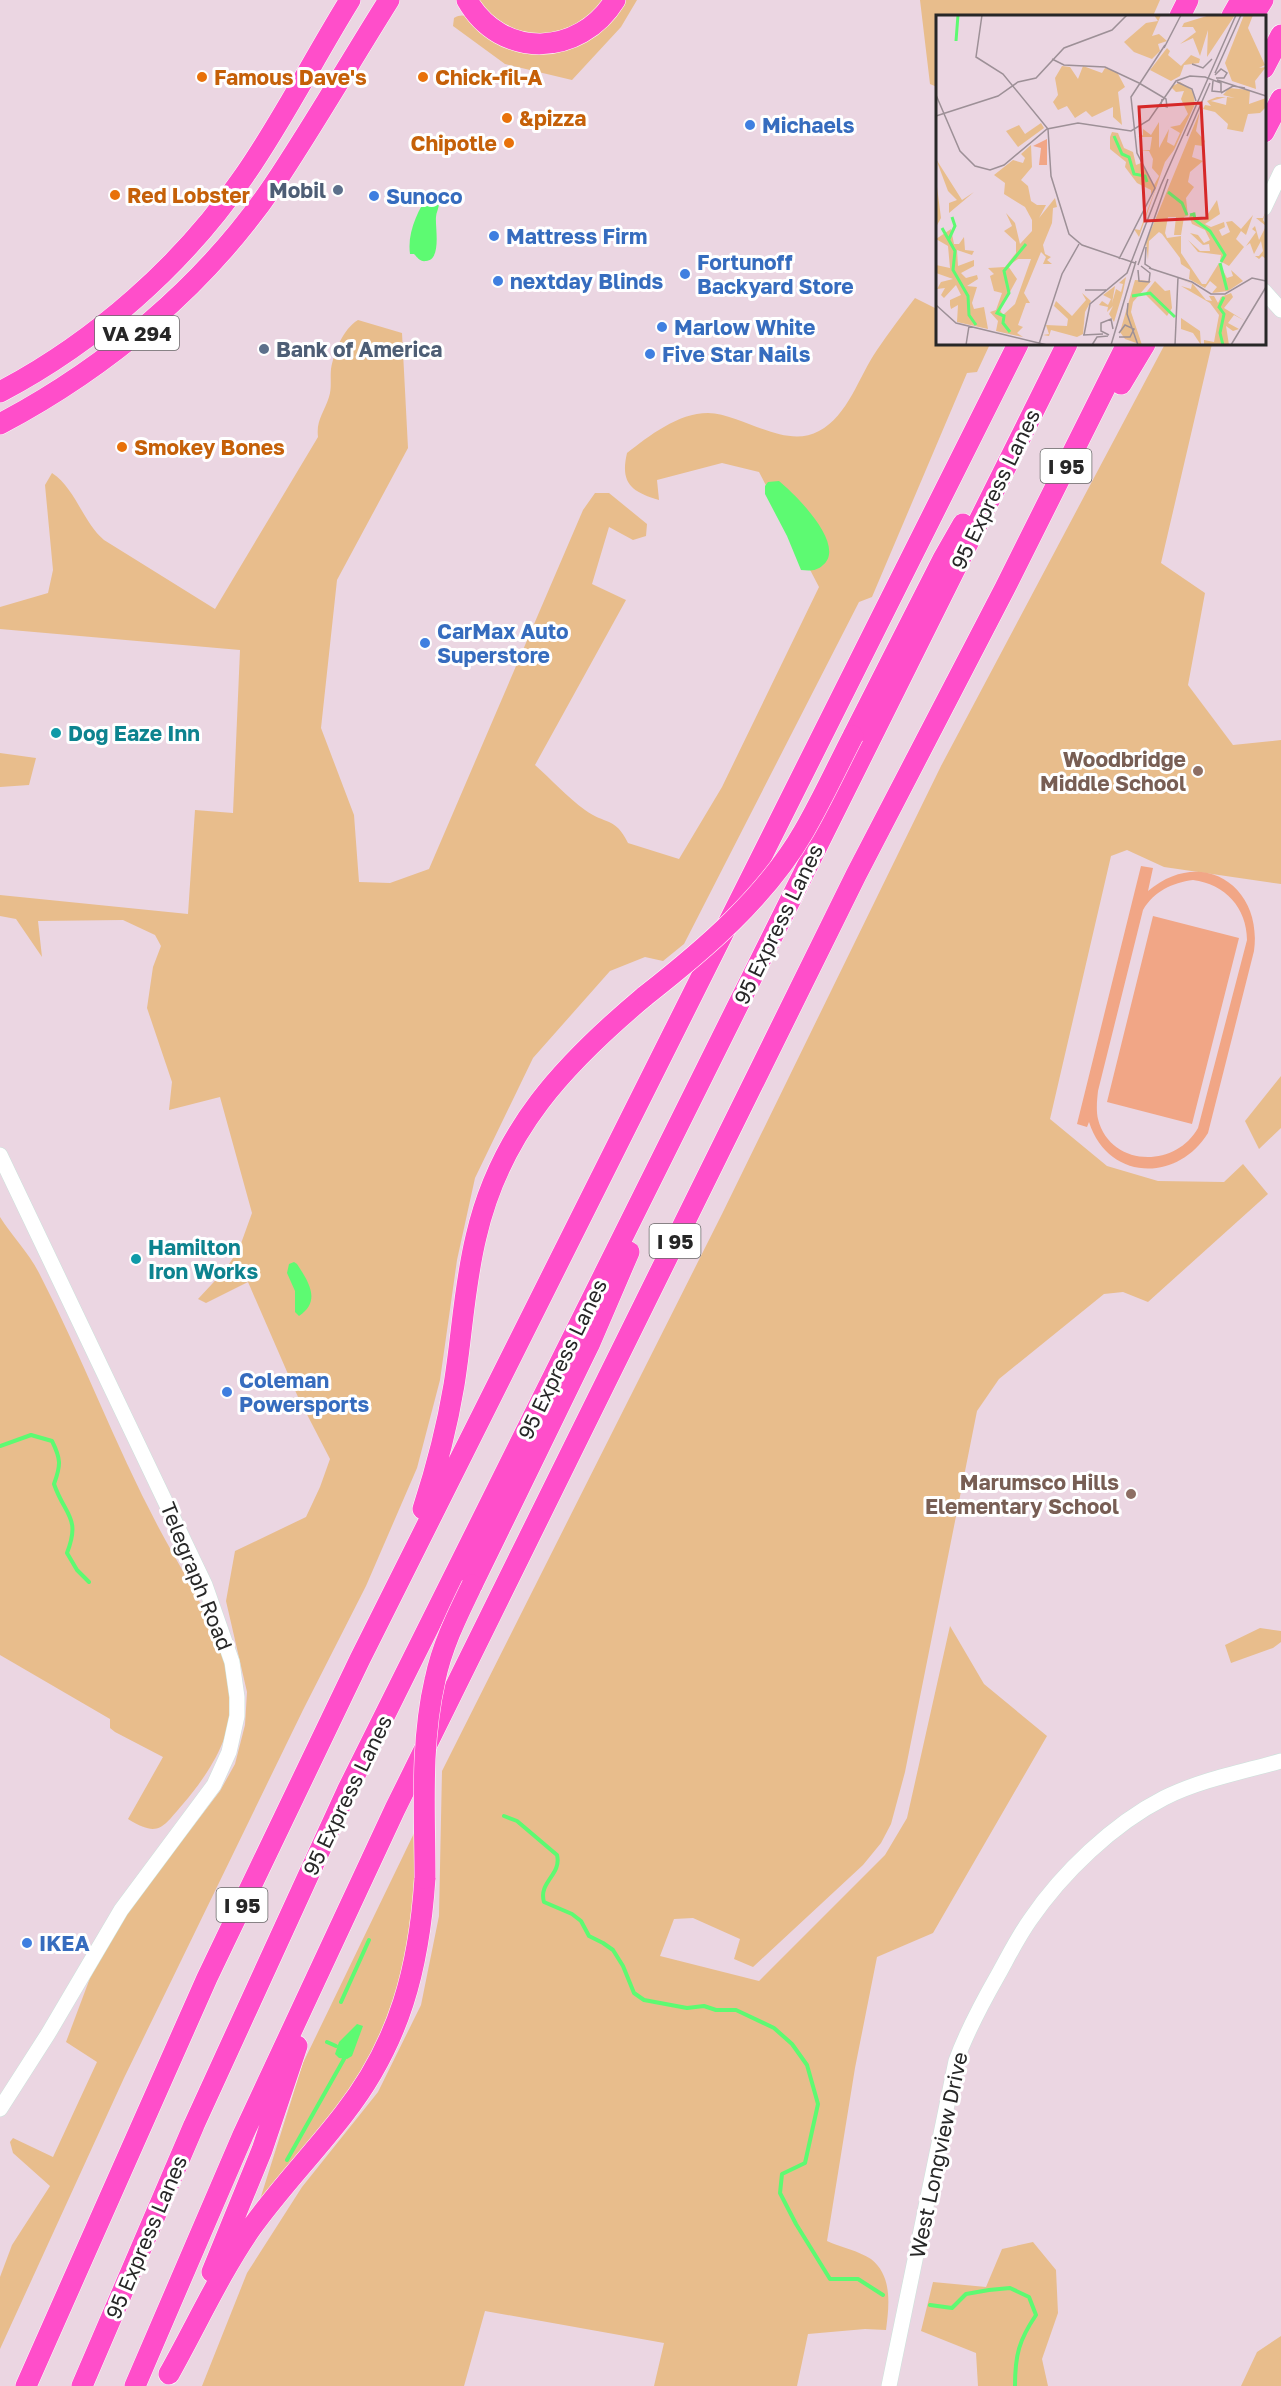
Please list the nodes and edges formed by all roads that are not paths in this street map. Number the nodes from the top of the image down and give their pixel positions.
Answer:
1 (350, 0) edge
2 (388, 0) edge
3 (467, 0) edge
4 (615, 0) edge
5 (1172, 0) edge
6 (1188, 0) edge
7 (1241, 0) edge
8 (1263, 0) edge
9 (1168, 15) edge
10 (1180, 15) edge
11 (1233, 15) edge
12 (1254, 15) edge
13 (1281, 35) edge
14 (1266, 64) edge
15 (1281, 99) edge
16 (1266, 128) edge
17 (1281, 172) edge
18 (1266, 204) edge
19 (1266, 293) edge
20 (1281, 310) edge
21 (1017, 345) edge
22 (1066, 345) edge
23 (1126, 345) edge
24 (1144, 345) edge
25 (1053, 371) junction
26 (0, 392) edge
27 (0, 424) edge
28 (1005, 588) junction
29 (686, 1109) junction
30 (0, 1155) edge
31 (400, 1579) junction
32 (1281, 1761) edge
33 (335, 1934) junction
34 (0, 2109) edge
35 (167, 2380) edge
36 (26, 2386) edge
37 (82, 2386) edge
38 (135, 2386) edge
39 (889, 2386) edge

1 - 26 highway, VA 294
2 - 27 highway, VA 294
3 - 4 highway
5 - 9 highway
6 - 10 highway
7 - 11 highway
8 - 12 highway
13 - 14 highway
15 - 16 highway
17 - 18 main road
19 - 20 main road
21 - 31 highway, I 95
22 - 25 highway, 95 Express Lanes
23 - 28 highway, I 95
24 - 28 highway
25 - 29 highway, 95 Express Lanes
25 - 31 highway, bridge
28 - 33 highway, I 95
29 - 35 highway, bridge
29 - 37 highway, 95 Express Lanes
30 - 34 main road, Telegraph Road
31 - 36 highway, I 95
32 - 39 main road, West Longview Drive
33 - 35 highway
33 - 38 highway, I 95

